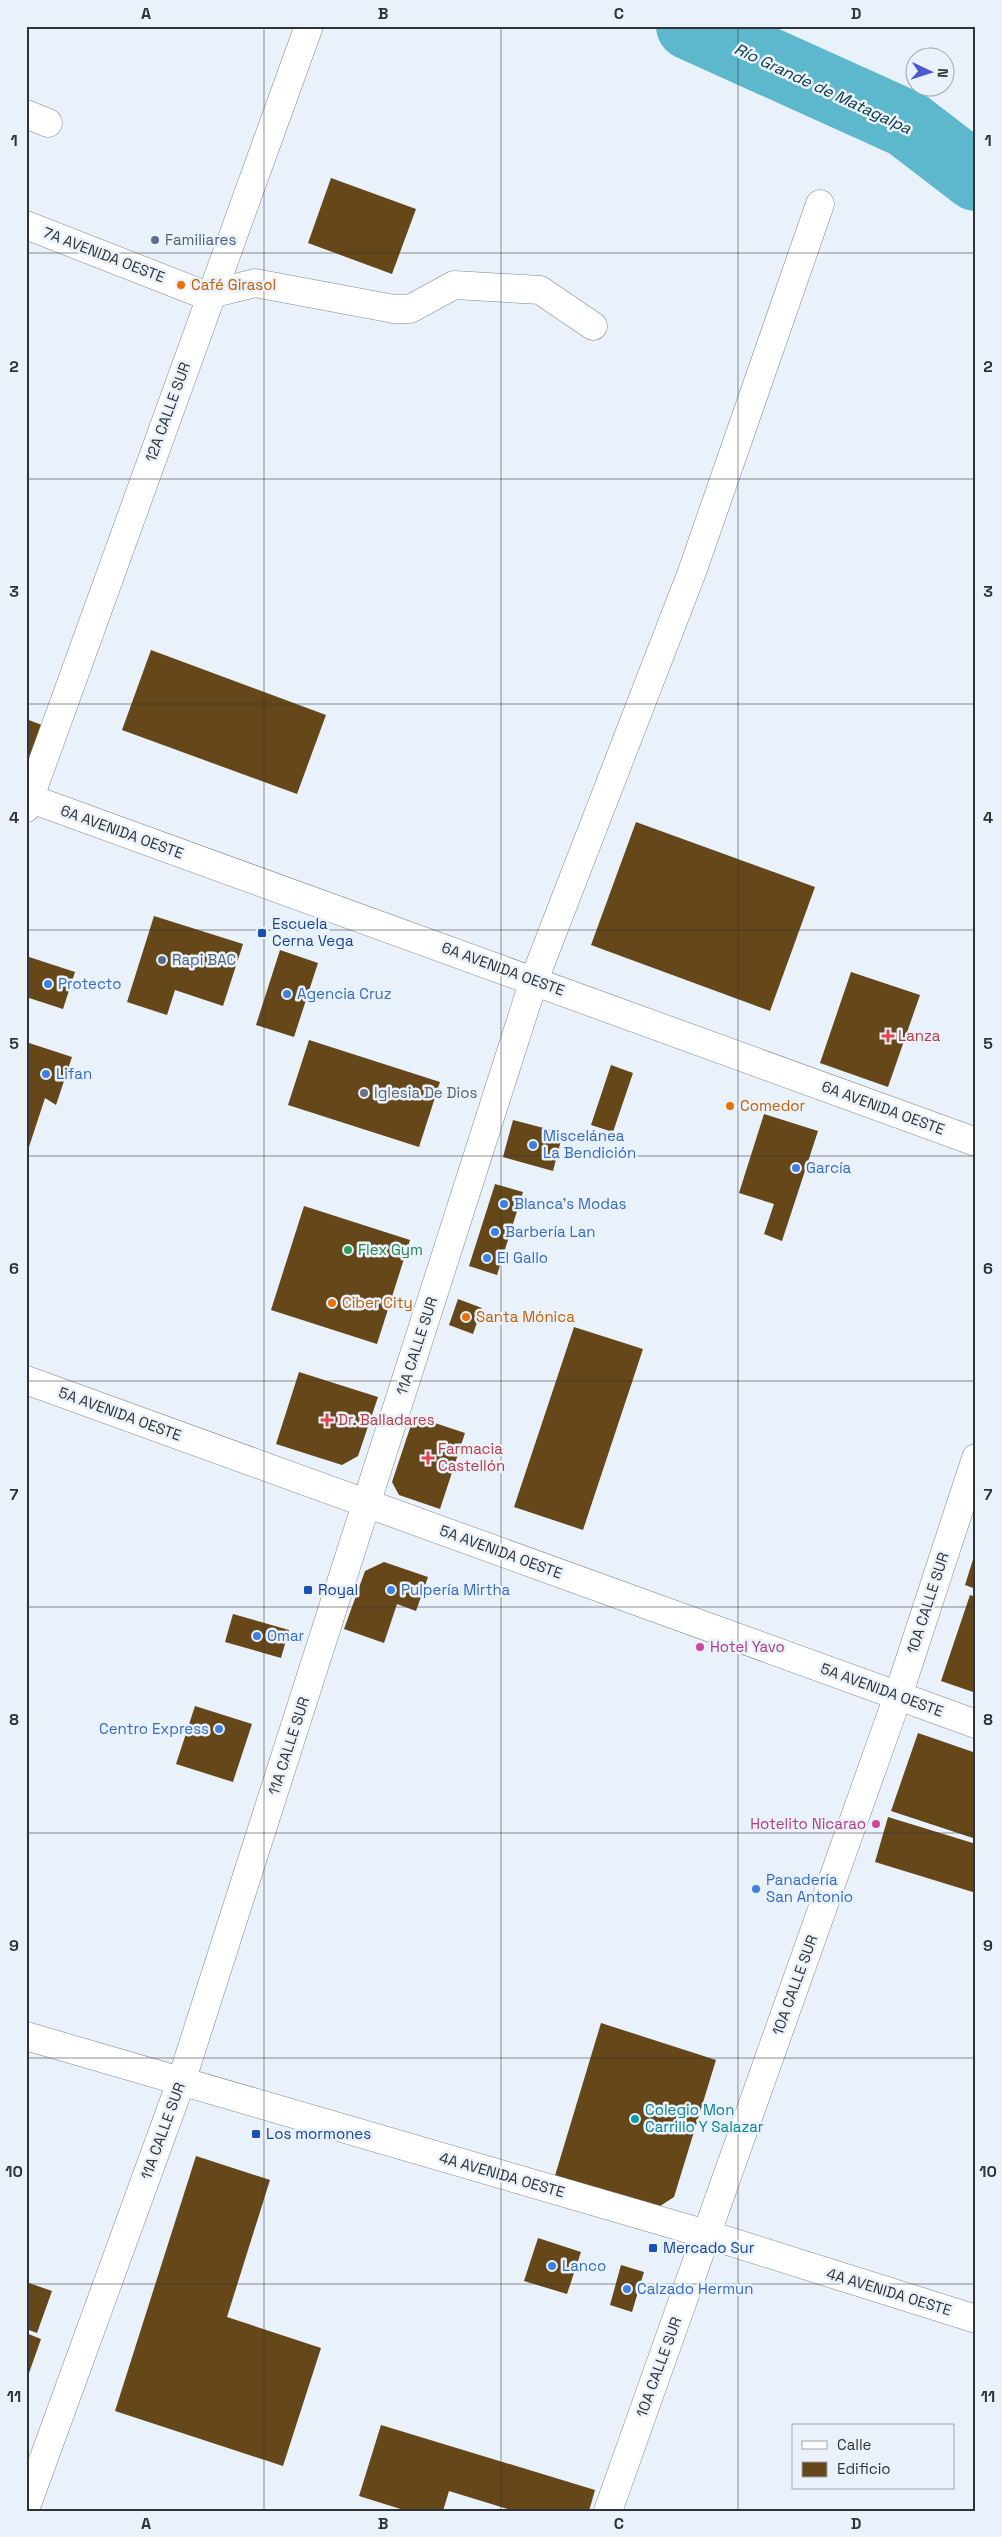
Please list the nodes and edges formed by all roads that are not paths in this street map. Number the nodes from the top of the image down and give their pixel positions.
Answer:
1 (305, 37) edge
2 (820, 204) dead end
3 (26, 225) edge
4 (210, 295) junction
5 (593, 326) dead end
6 (27, 801) edge
7 (534, 980) junction
8 (976, 1142) edge
9 (26, 1380) edge
10 (976, 1458) edge
11 (367, 1503) junction
12 (898, 1696) junction
13 (976, 1724) edge
14 (26, 2036) edge
15 (181, 2082) junction
16 (706, 2234) junction
17 (976, 2319) edge
18 (26, 2507) edge
19 (608, 2511) edge

1 - 4 street, 12A CALLE SUR
2 - 7 street, 11A CALLE SUR
3 - 4 street, 7A AVENIDA OESTE
4 - 5 street
4 - 6 street, 12A CALLE SUR
6 - 7 street, 6A AVENIDA OESTE
7 - 8 street, 6A AVENIDA OESTE
7 - 11 street, 11A CALLE SUR
9 - 11 street, 5A AVENIDA OESTE
10 - 12 street, 10A CALLE SUR
11 - 12 street, 5A AVENIDA OESTE
11 - 15 street, 11A CALLE SUR
12 - 13 street, 5A AVENIDA OESTE
12 - 16 street, 10A CALLE SUR
14 - 15 street, 4A AVENIDA OESTE
15 - 16 street, 4A AVENIDA OESTE
15 - 18 street, 11A CALLE SUR
16 - 17 street, 4A AVENIDA OESTE
16 - 19 street, 10A CALLE SUR

